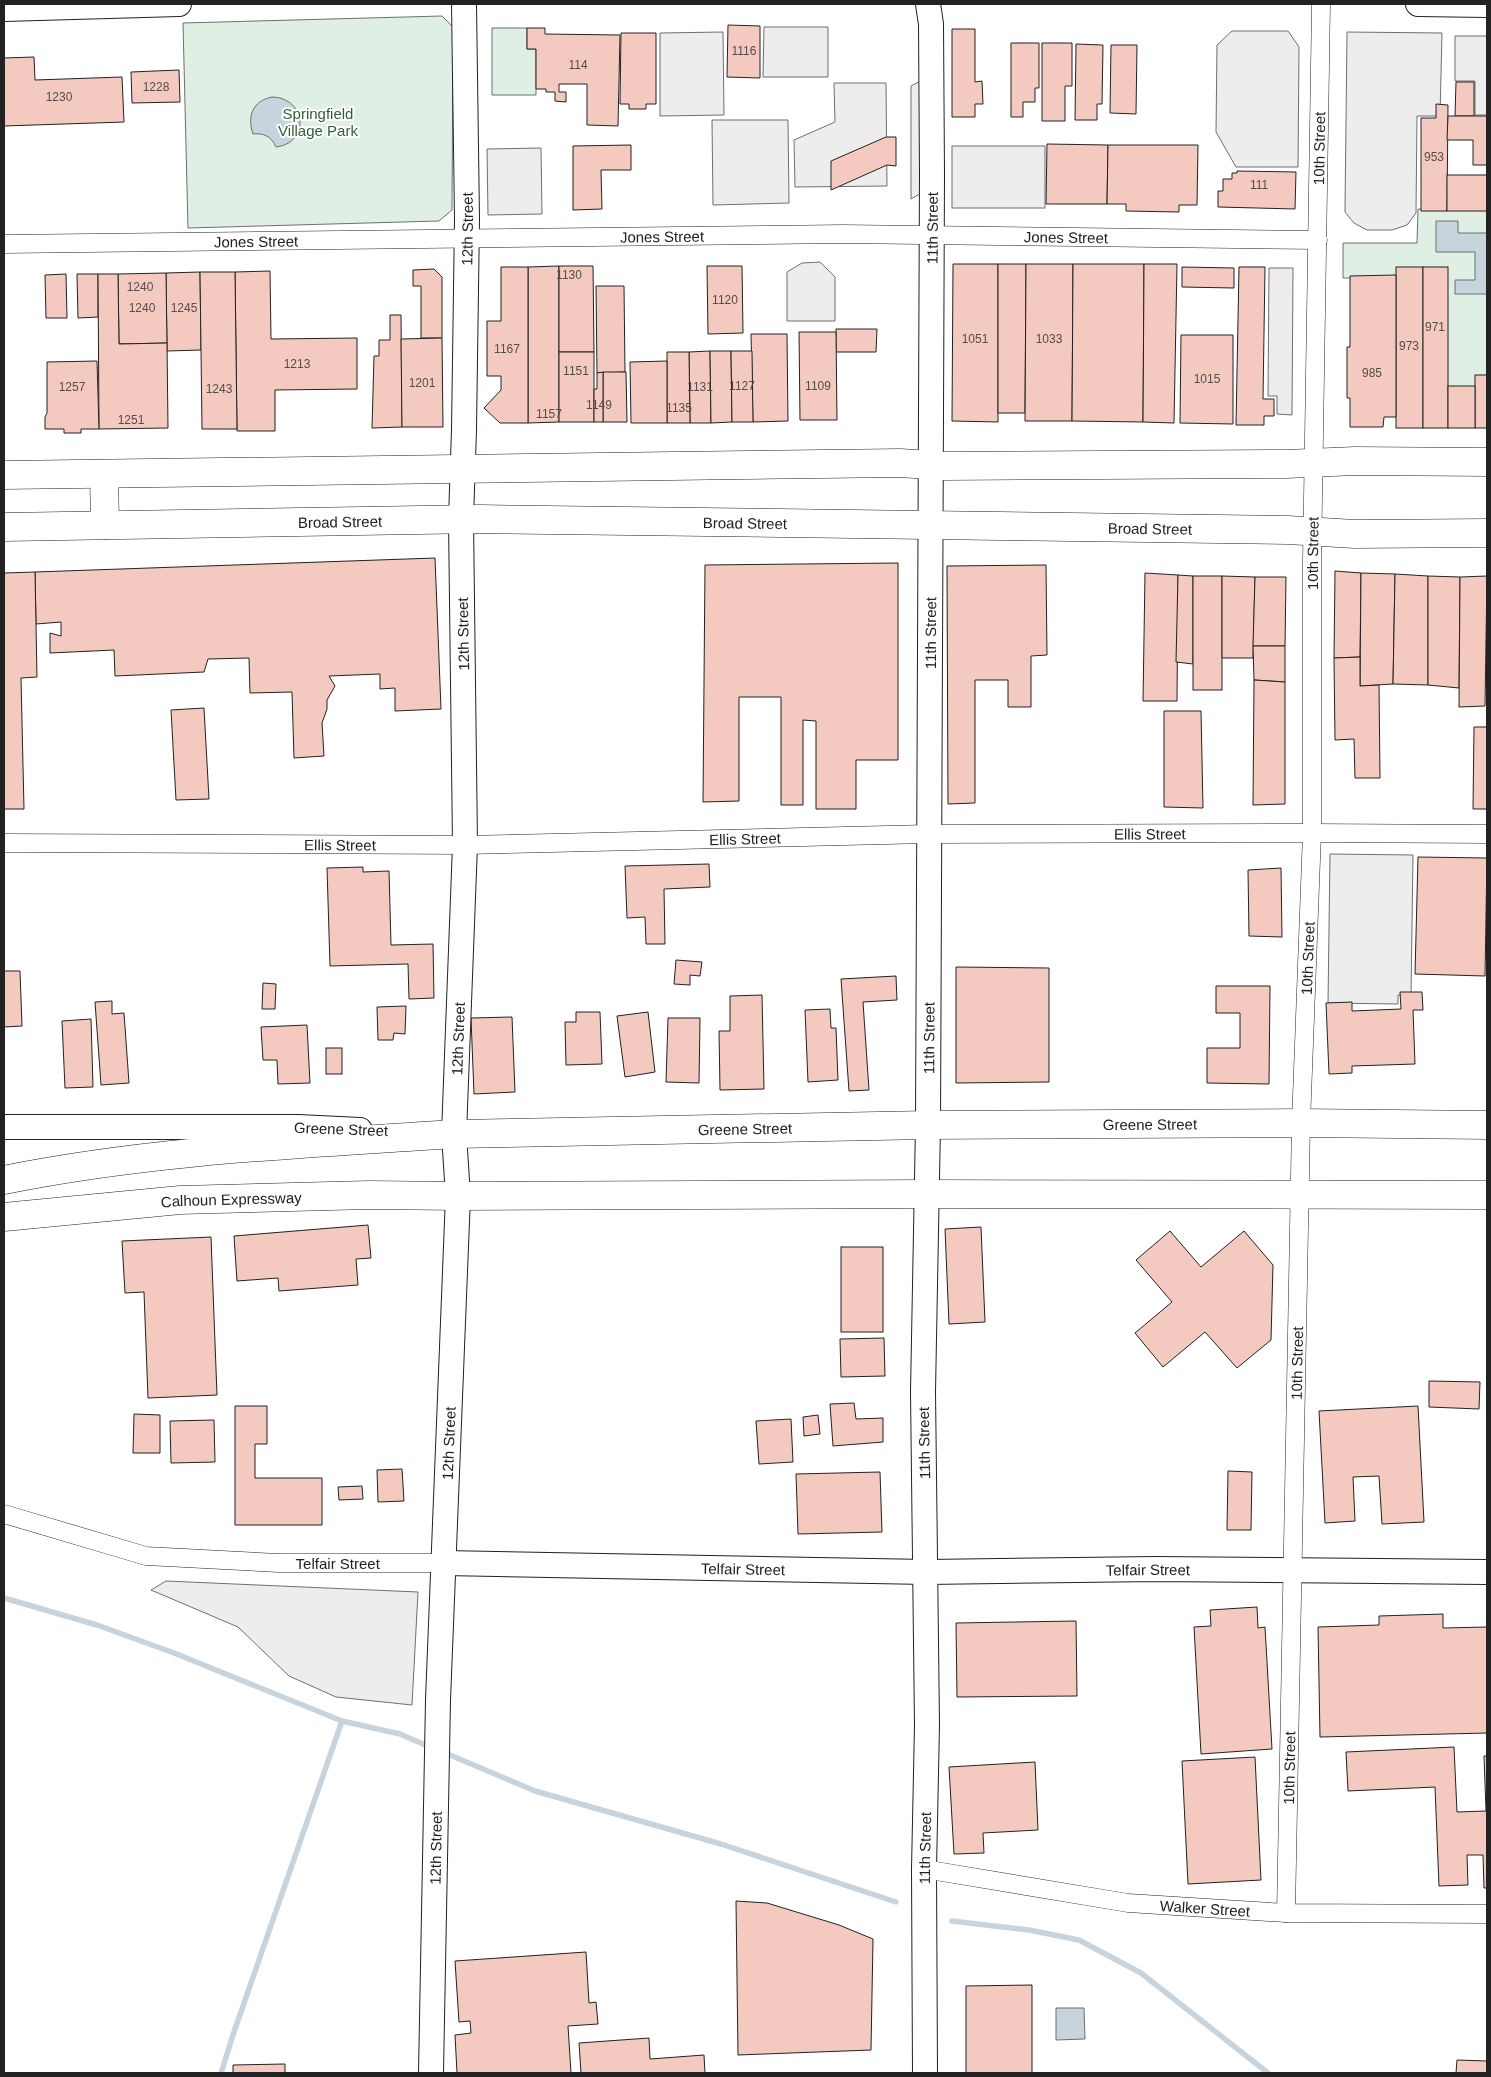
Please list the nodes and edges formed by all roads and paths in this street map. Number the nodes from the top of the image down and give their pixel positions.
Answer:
1 (179, 4) edge
2 (464, 4) edge
3 (928, 4) edge
4 (1321, 4) edge
5 (1418, 4) edge
6 (1487, 5) edge
7 (4, 9) edge
8 (931, 234) junction
9 (467, 239) junction
10 (1318, 240) junction
11 (4, 244) edge
12 (1487, 462) edge
13 (1315, 463) junction
14 (930, 465) junction
15 (463, 470) junction
16 (4, 474) edge
17 (104, 474) junction
18 (461, 519) junction
19 (930, 524) junction
20 (105, 525) junction
21 (4, 527) edge
22 (1313, 532) junction
23 (1487, 533) edge
24 (1312, 832) junction
25 (928, 834) junction
26 (1487, 834) edge
27 (4, 843) edge
28 (465, 845) junction
29 (1301, 1123) junction
30 (928, 1125) junction
31 (1487, 1125) edge
32 (4, 1127) edge
33 (454, 1134) junction
34 (4, 1180) edge
35 (928, 1194) junction
36 (1300, 1194) junction
37 (1487, 1195) edge
38 (458, 1196) junction
39 (4, 1217) edge
40 (4, 1514) edge
41 (444, 1563) junction
42 (1292, 1570) junction
43 (926, 1572) junction
44 (1487, 1572) edge
45 (924, 1869) junction
46 (1286, 1913) junction
47 (1487, 1914) edge
48 (431, 2073) edge
49 (925, 2073) edge

1 - 7 street
2 - 9 street, 12th Street
3 - 8 street, 11th Street
4 - 10 street, 10th Street
5 - 6 street
8 - 9 street, Jones Street
8 - 10 street, Jones Street
8 - 14 street, 11th Street
9 - 11 street, Jones Street
9 - 15 street, 12th Street
10 - 13 street, 10th Street
12 - 13 main road
13 - 14 main road
13 - 22 street, 10th Street
14 - 15 main road
14 - 19 street, 11th Street
15 - 17 main road
15 - 18 street, 12th Street
16 - 17 main road
17 - 20 main road
18 - 19 main road, Broad Street
18 - 20 main road, Broad Street
18 - 28 street, 12th Street
19 - 22 main road, Broad Street
19 - 25 street, 11th Street
20 - 21 main road, Broad Street
22 - 23 main road, Broad Street
22 - 24 street, 10th Street
24 - 25 street, Ellis Street
24 - 26 street, Ellis Street
24 - 29 street, 10th Street
25 - 28 street, Ellis Street
25 - 30 street, 11th Street
27 - 28 street, Ellis Street
28 - 33 street, 12th Street
29 - 30 main road, Greene Street
29 - 31 main road, Greene Street
29 - 36 street, 10th Street
30 - 33 main road, Greene Street
30 - 35 street, 11th Street
32 - 33 street, Greene Street
33 - 34 main road
33 - 38 street, 12th Street
35 - 36 main road
35 - 38 main road
35 - 43 street, 11th Street
36 - 37 main road
36 - 42 street, 10th Street
38 - 39 main road, Calhoun Expressway
38 - 41 street, 12th Street
40 - 41 street, Telfair Street
41 - 43 street, Telfair Street
41 - 48 street, 12th Street
42 - 43 street, Telfair Street
42 - 44 street, Telfair Street
42 - 46 street, 10th Street
43 - 45 street, 11th Street
45 - 46 street, Walker Street
45 - 49 street, 11th Street
46 - 47 street, Walker Street

